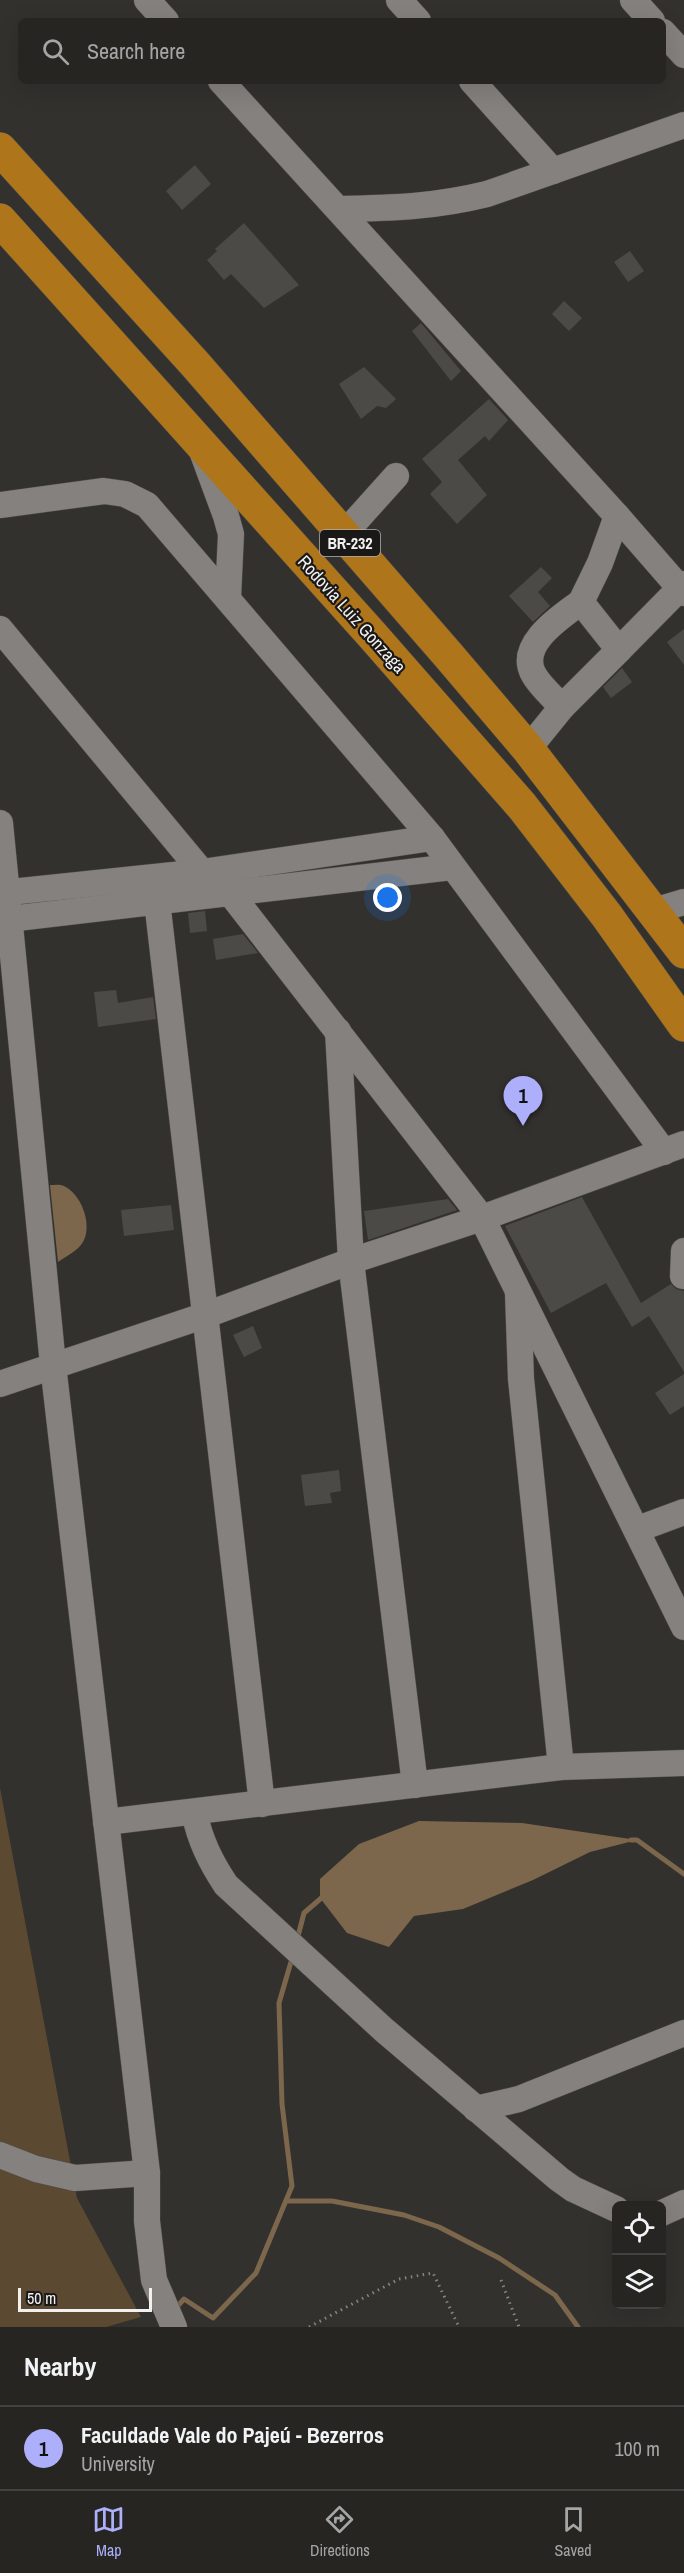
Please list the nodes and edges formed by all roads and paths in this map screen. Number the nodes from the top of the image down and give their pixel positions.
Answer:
1 (147, 0) edge
2 (399, 0) edge
3 (633, 0) edge
4 (163, 18) edge
5 (415, 18) edge
6 (649, 18) edge
7 (666, 35) edge
8 (684, 55) edge
9 (224, 84) edge
10 (475, 84) edge
11 (684, 125) edge
12 (0, 149) edge
13 (553, 171) junction
14 (339, 209) junction
15 (0, 220) edge
16 (199, 445) junction
17 (396, 476) dead end
18 (0, 505) edge
19 (617, 516) junction
20 (343, 535) junction
21 (683, 589) edge
22 (228, 598) junction
23 (582, 602) junction
24 (0, 629) edge
25 (619, 650) junction
26 (562, 706) junction
27 (528, 749) junction
28 (0, 823) edge
29 (432, 838) junction
30 (452, 867) junction
31 (202, 872) junction
32 (4, 892) edge
33 (231, 894) junction
34 (157, 901) junction
35 (669, 907) edge
36 (6, 919) edge
37 (684, 952) edge
38 (684, 1025) edge
39 (338, 1031) junction
40 (674, 1148) edge
41 (482, 1218) junction
42 (351, 1260) junction
43 (518, 1287) junction
44 (206, 1315) junction
45 (53, 1365) junction
46 (0, 1384) edge
47 (684, 1512) edge
48 (638, 1529) junction
49 (684, 1627) edge
50 (684, 1763) edge
51 (561, 1767) junction
52 (415, 1785) junction
53 (262, 1804) junction
54 (194, 1812) junction
55 (106, 1822) junction
56 (684, 2033) edge
57 (476, 2109) junction
58 (0, 2155) edge
59 (147, 2172) junction
60 (684, 2203) edge
61 (612, 2207) edge
62 (666, 2211) edge
63 (501, 2280) dead end
64 (170, 2320) edge
65 (309, 2327) edge
66 (459, 2327) edge
67 (519, 2327) edge

1 - 4 street
2 - 5 street
3 - 6 street
7 - 8 street
9 - 14 street
10 - 13 street
11 - 13 street
12 - 20 highway, BR-232
13 - 14 street
14 - 19 street
15 - 16 highway, Rodovia Luiz Gonzaga / BR-232
16 - 22 street
16 - 38 highway, Rodovia Luiz Gonzaga / BR-232
17 - 20 street
18 - 22 street
19 - 21 street
19 - 23 street
20 - 27 highway, BR-232
21 - 25 street
22 - 29 street
23 - 25 street
23 - 26 street
24 - 31 street
25 - 26 street
26 - 27 street
27 - 35 highway, BR-232
28 - 32 street
29 - 30 street
29 - 31 street
30 - 33 street
30 - 40 street
31 - 32 street
31 - 33 street
32 - 36 street
33 - 34 street
33 - 39 street
34 - 36 street
34 - 44 street
35 - 37 highway, BR-232
36 - 45 street
39 - 41 street
39 - 42 street
40 - 41 street
41 - 42 street
41 - 43 street
42 - 44 street
42 - 52 street
43 - 48 street
43 - 51 street
44 - 45 street
44 - 53 street
45 - 46 street
45 - 55 street
47 - 48 street
48 - 49 street
50 - 51 street
51 - 52 street
52 - 53 street
53 - 54 street
54 - 55 street
54 - 57 street
55 - 59 street
56 - 57 street
57 - 61 street
58 - 59 street
59 - 64 street
60 - 62 street
63 - 67 path
65 - 66 path

